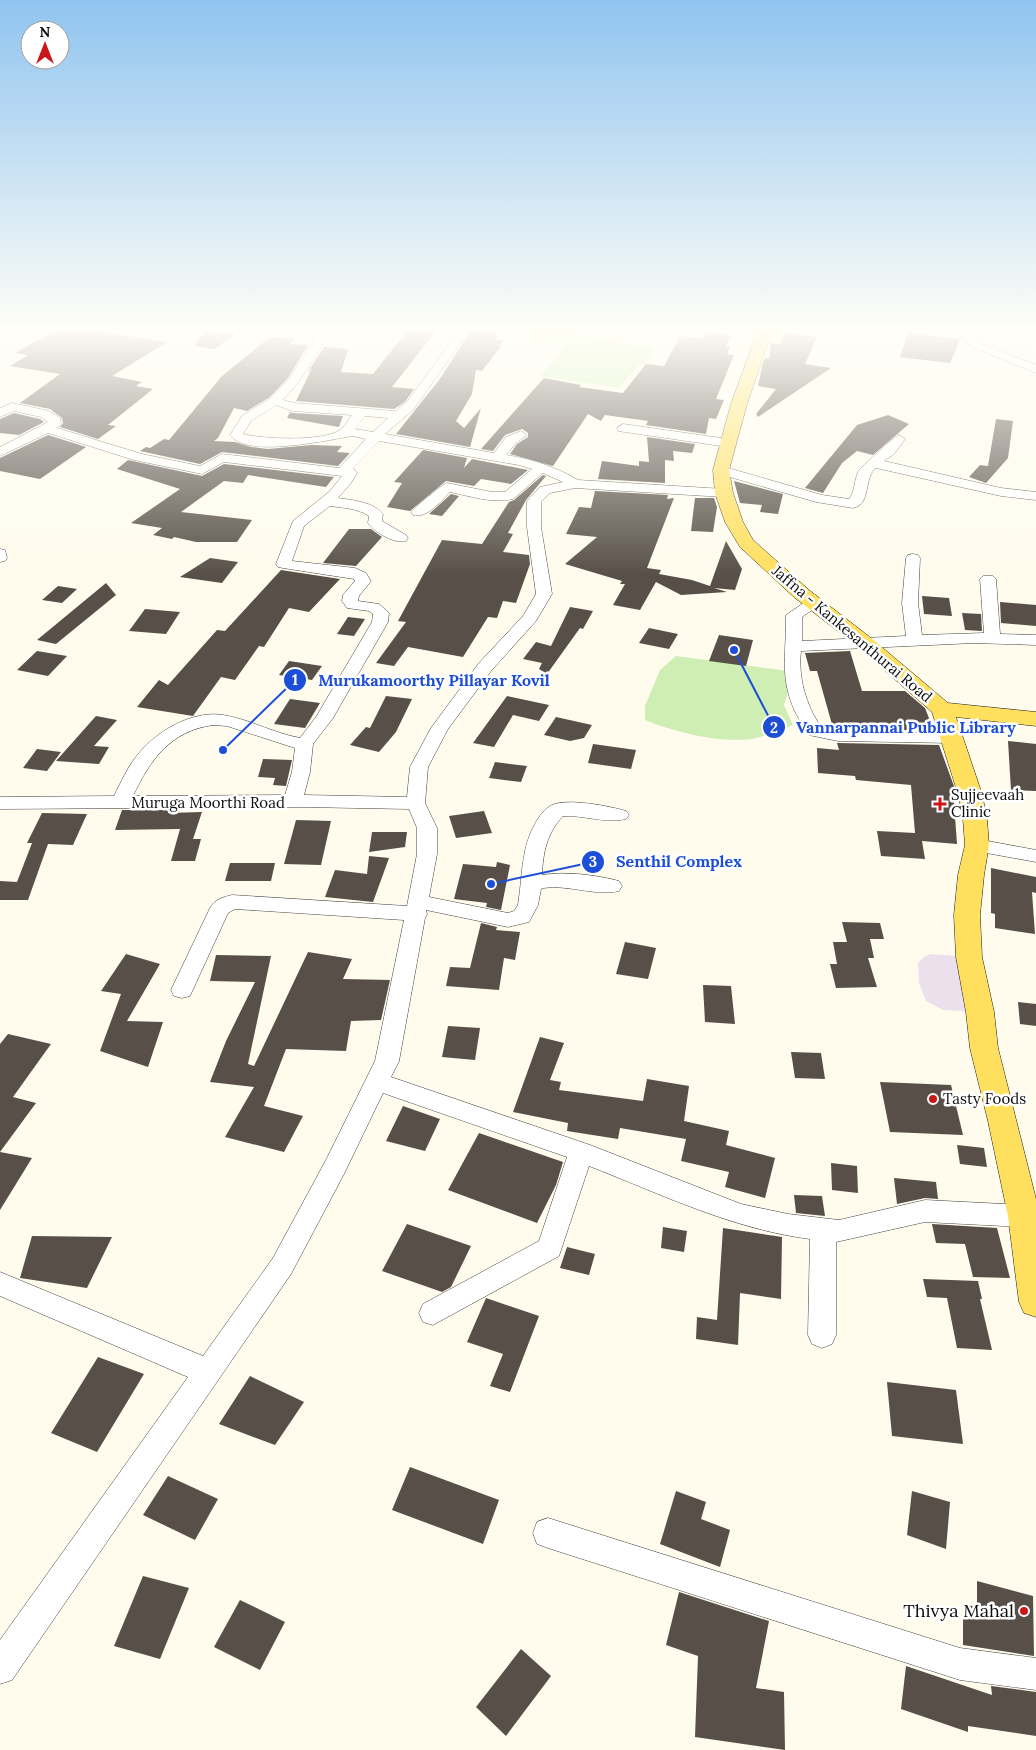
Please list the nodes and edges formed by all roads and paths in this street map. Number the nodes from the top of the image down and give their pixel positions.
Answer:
1 (362, 412) edge
2 (38, 413) edge
3 (254, 413) edge
4 (370, 413) edge
5 (401, 413) edge
6 (737, 413) edge
7 (398, 415) junction
8 (623, 428) dead end
9 (47, 429) junction
10 (348, 432) junction
11 (521, 435) dead end
12 (375, 438) junction
13 (899, 439) dead end
14 (728, 443) junction
15 (0, 452) edge
16 (497, 458) junction
17 (874, 463) junction
18 (541, 468) junction
19 (721, 470) junction
20 (350, 473) junction
21 (575, 484) junction
22 (724, 493) junction
23 (1036, 496) edge
24 (327, 501) junction
25 (418, 512) dead end
26 (401, 538) dead end
27 (0, 553) edge
28 (0, 558) edge
29 (913, 558) dead end
30 (988, 579) dead end
31 (814, 603) junction
32 (992, 639) junction
33 (1036, 640) edge
34 (915, 641) junction
35 (864, 642) junction
36 (794, 646) junction
37 (942, 709) junction
38 (1036, 720) edge
39 (952, 738) junction
40 (304, 744) junction
41 (293, 802) junction
42 (120, 803) junction
43 (416, 803) junction
44 (0, 804) edge
45 (619, 815) dead end
46 (977, 846) junction
47 (1036, 856) edge
48 (531, 885) junction
49 (612, 886) dead end
50 (418, 908) junction
51 (182, 990) dead end
52 (377, 1082) junction
53 (581, 1152) junction
54 (1024, 1216) junction
55 (823, 1229) junction
56 (0, 1284) edge
57 (1036, 1302) edge
58 (433, 1313) dead end
59 (822, 1335) dead end
60 (208, 1372) junction
61 (548, 1533) dead end
62 (4, 1654) edge
63 (1036, 1674) edge

1 - 10 street
2 - 9 street
3 - 10 street
4 - 7 street
5 - 7 street
6 - 14 main road, Jaffna - Kankesanthurai Road
7 - 12 street
8 - 14 street
9 - 15 street
9 - 20 street
10 - 12 street
11 - 16 street
12 - 16 street
12 - 20 street
13 - 17 street
14 - 19 main road, Jaffna - Kankesanthurai Road
16 - 18 street
17 - 19 street
17 - 23 street
18 - 21 street
18 - 25 street
19 - 22 main road, Jaffna - Kankesanthurai Road
20 - 24 street
21 - 22 street
21 - 43 street
22 - 31 main road, Jaffna - Kankesanthurai Road
24 - 26 street
24 - 40 street
27 - 28 street
29 - 34 street
30 - 32 street
31 - 35 main road, Jaffna - Kankesanthurai Road
31 - 36 street
32 - 33 street
32 - 34 street
34 - 35 street
35 - 36 street
35 - 37 main road, Jaffna - Kankesanthurai Road
36 - 39 street
37 - 38 main road
37 - 39 main road, Jaffna - Kankesanthurai Road
39 - 46 main road, Jaffna - Kankesanthurai Road
40 - 41 street
40 - 42 street
41 - 42 street, Muruga Moorthi Road
41 - 43 street, Muruga Moorthi Road
42 - 44 street, Muruga Moorthi Road
43 - 50 street
45 - 48 street
46 - 47 street
46 - 54 main road, Jaffna - Kankesanthurai Road
48 - 49 street
48 - 50 street
50 - 51 street
50 - 52 street
52 - 53 street
52 - 60 street
53 - 55 street
53 - 58 street
54 - 55 street
54 - 57 main road, Jaffna - Kankesanthurai Road
55 - 59 street
56 - 60 street
60 - 62 street
61 - 63 street

